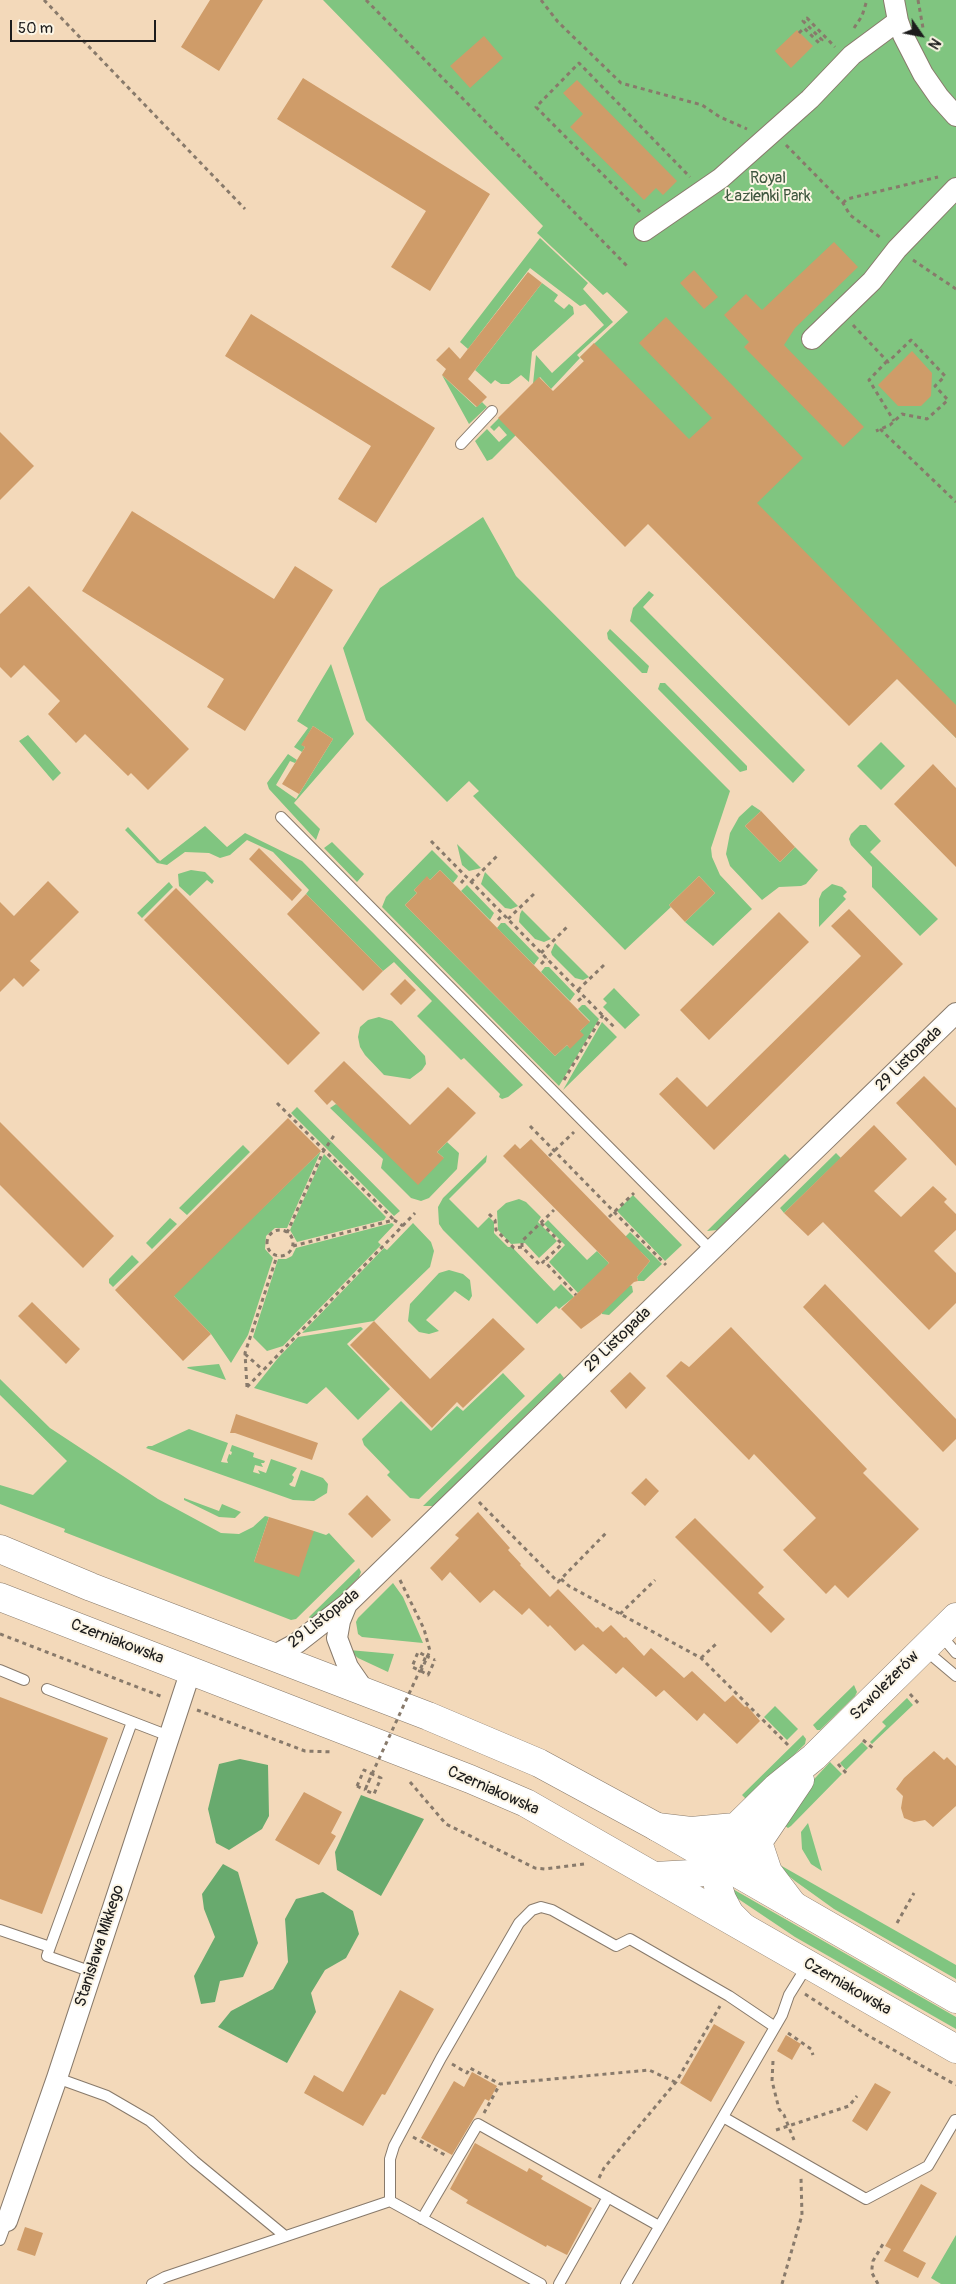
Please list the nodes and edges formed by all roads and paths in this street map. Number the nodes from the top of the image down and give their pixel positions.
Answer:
1 (44, 0) edge
2 (366, 0) edge
3 (541, 0) edge
4 (894, 0) edge
5 (898, 21) junction
6 (799, 33) dead end
7 (827, 39) dead end
8 (956, 116) edge
9 (769, 136) junction
10 (951, 182) edge
11 (700, 194) junction
12 (842, 203) junction
13 (245, 209) dead end
14 (648, 228) joint
15 (897, 249) junction
16 (628, 267) dead end
17 (956, 289) edge
18 (850, 322) dead end
19 (812, 339) dead end
20 (887, 362) junction
21 (492, 411) dead end
22 (894, 421) junction
23 (461, 444) dead end
24 (956, 502) edge
25 (281, 817) dead end
26 (431, 841) dead end
27 (499, 854) dead end
28 (466, 877) junction
29 (461, 882) dead end
30 (471, 882) junction
31 (536, 892) dead end
32 (503, 914) junction
33 (508, 919) junction
34 (498, 920) dead end
35 (569, 925) dead end
36 (541, 952) junction
37 (547, 958) junction
38 (541, 964) dead end
39 (605, 964) dead end
40 (578, 990) junction
41 (584, 996) junction
42 (578, 1001) dead end
43 (956, 1013) edge
44 (603, 1015) junction
45 (616, 1029) dead end
46 (560, 1086) dead end
47 (276, 1103) dead end
48 (530, 1126) dead end
49 (574, 1131) dead end
50 (335, 1134) dead end
51 (554, 1150) junction
52 (324, 1151) junction
53 (549, 1156) dead end
54 (634, 1192) dead end
55 (554, 1210) dead end
56 (614, 1212) junction
57 (415, 1213) dead end
58 (489, 1214) dead end
59 (609, 1217) dead end
60 (394, 1220) junction
61 (541, 1223) junction
62 (403, 1226) junction
63 (287, 1233) junction
64 (293, 1246) junction
65 (522, 1247) junction
66 (711, 1250) junction
67 (277, 1256) junction
68 (544, 1262) junction
69 (666, 1265) dead end
70 (576, 1295) dead end
71 (245, 1354) junction
72 (263, 1370) junction
73 (478, 1501) dead end
74 (607, 1532) dead end
75 (0, 1549) edge
76 (398, 1574) dead end
77 (561, 1579) junction
78 (656, 1580) dead end
79 (0, 1597) edge
80 (347, 1604) junction
81 (620, 1614) junction
82 (0, 1634) edge
83 (944, 1638) edge
84 (717, 1643) dead end
85 (427, 1655) junction
86 (271, 1657) junction
87 (701, 1658) junction
88 (0, 1670) edge
89 (191, 1670) junction
90 (421, 1671) junction
91 (956, 1676) edge
92 (24, 1680) dead end
93 (47, 1689) dead end
94 (366, 1692) junction
95 (171, 1700) dead end
96 (191, 1707) dead end
97 (132, 1722) junction
98 (169, 1736) junction
99 (860, 1736) dead end
100 (788, 1745) dead end
101 (874, 1750) dead end
102 (338, 1752) dead end
103 (814, 1757) junction
104 (375, 1765) dead end
105 (384, 1769) dead end
106 (372, 1774) junction
107 (409, 1781) dead end
108 (365, 1790) junction
109 (657, 1827) junction
110 (735, 1827) junction
111 (758, 1842) junction
112 (586, 1866) dead end
113 (719, 1866) junction
114 (655, 1876) junction
115 (914, 1892) dead end
116 (792, 1905) junction
117 (897, 1923) dead end
118 (742, 1926) junction
119 (0, 1930) edge
120 (50, 1947) junction
121 (92, 1972) junction
122 (801, 1976) junction
123 (727, 1994) junction
124 (956, 1998) edge
125 (775, 2027) junction
126 (956, 2049) edge
127 (813, 2055) dead end
128 (441, 2058) junction
129 (57, 2078) junction
130 (676, 2082) junction
131 (500, 2084) junction
132 (956, 2085) edge
133 (857, 2096) dead end
134 (723, 2117) junction
135 (955, 2120) dead end
136 (478, 2124) junction
137 (402, 2131) junction
138 (756, 2136) junction
139 (456, 2162) junction
140 (593, 2188) junction
141 (608, 2197) junction
142 (390, 2201) junction
143 (422, 2219) junction
144 (7, 2221) joint
145 (660, 2226) junction
146 (285, 2236) junction
147 (0, 2240) edge
148 (883, 2244) dead end
149 (152, 2284) edge
150 (541, 2284) edge
151 (559, 2284) edge
152 (626, 2284) edge
153 (878, 2284) edge

1 - 13 path
2 - 16 path
3 - 9 path
4 - 5 street
5 - 8 street
5 - 9 street
6 - 7 path
9 - 11 street
9 - 12 path
10 - 12 path
10 - 15 street
11 - 14 street
11 - 14 path
12 - 15 path
15 - 17 path
15 - 19 street
18 - 20 path
20 - 22 path
20 - 22 path
21 - 23 lane
22 - 24 path
25 - 66 lane
26 - 28 path
27 - 30 path
28 - 29 path
28 - 30 path
30 - 32 path
31 - 33 path
32 - 33 path
32 - 34 path
33 - 36 path
35 - 36 path
36 - 37 path
37 - 38 path
37 - 40 path
39 - 40 path
40 - 41 path
41 - 42 path
41 - 44 path
43 - 66 street, 29 Listopada
44 - 45 path
44 - 46 path
47 - 52 path
48 - 51 path
49 - 51 path
50 - 52 path
51 - 53 path
51 - 56 path
52 - 60 path
52 - 63 path
54 - 56 path
55 - 61 path
56 - 59 path
56 - 69 path
57 - 62 path
58 - 65 path
60 - 62 path
60 - 64 path
61 - 65 path
61 - 68 path
62 - 72 path
63 - 64 path
63 - 67 path
64 - 67 path
65 - 68 path
66 - 80 street, 29 Listopada
67 - 71 path
68 - 70 path
71 - 72 path
71 - 72 path
73 - 77 path
74 - 77 path
75 - 86 main road
76 - 85 path
77 - 81 path
78 - 81 path
79 - 89 main road, Czerniakowska
80 - 86 street, 29 Listopada
80 - 94 street
81 - 87 path
82 - 95 path
83 - 91 lane
83 - 103 main road, Szwoleżerów
84 - 87 path
85 - 90 path, bridge
85 - 90 path, bridge
85 - 90 path
85 - 108 path, bridge
86 - 94 main road
87 - 100 path
88 - 92 lane
89 - 98 street, Stanisława Mikkego
89 - 114 main road, Czerniakowska
93 - 97 lane
94 - 109 main road
96 - 102 path
97 - 98 lane
97 - 120 lane
98 - 121 street, Stanisława Mikkego
99 - 101 path
103 - 110 main road, Szwoleżerów
103 - 111 main road, Szwoleżerów
104 - 105 path
106 - 108 path
106 - 108 path, bridge
106 - 108 path
107 - 112 path
109 - 110 main road
109 - 113 main road
110 - 113 main road, Szwoleżerów
111 - 113 main road, Szwoleżerów
111 - 116 main road
113 - 114 main road, Szwoleżerów
113 - 116 main road
113 - 118 main road
114 - 118 main road, Czerniakowska
115 - 117 path
116 - 124 main road
118 - 122 main road, Czerniakowska
119 - 120 lane
120 - 121 lane
121 - 129 street, Stanisława Mikkego
122 - 125 lane
122 - 126 main road, Czerniakowska
122 - 132 path
123 - 125 lane
123 - 128 lane
123 - 130 path
125 - 127 path
125 - 134 lane
128 - 131 path
128 - 137 lane
129 - 144 street, Stanisława Mikkego
129 - 146 lane
130 - 131 path
130 - 140 path
131 - 136 path
133 - 138 path
134 - 138 lane
134 - 145 lane
135 - 138 lane
136 - 139 lane
136 - 140 lane
137 - 139 path
137 - 142 lane
139 - 143 lane
140 - 141 lane
141 - 145 lane
141 - 151 lane
142 - 143 lane
142 - 146 lane
143 - 150 lane
144 - 147 lane
145 - 152 lane
146 - 149 lane
148 - 153 path

